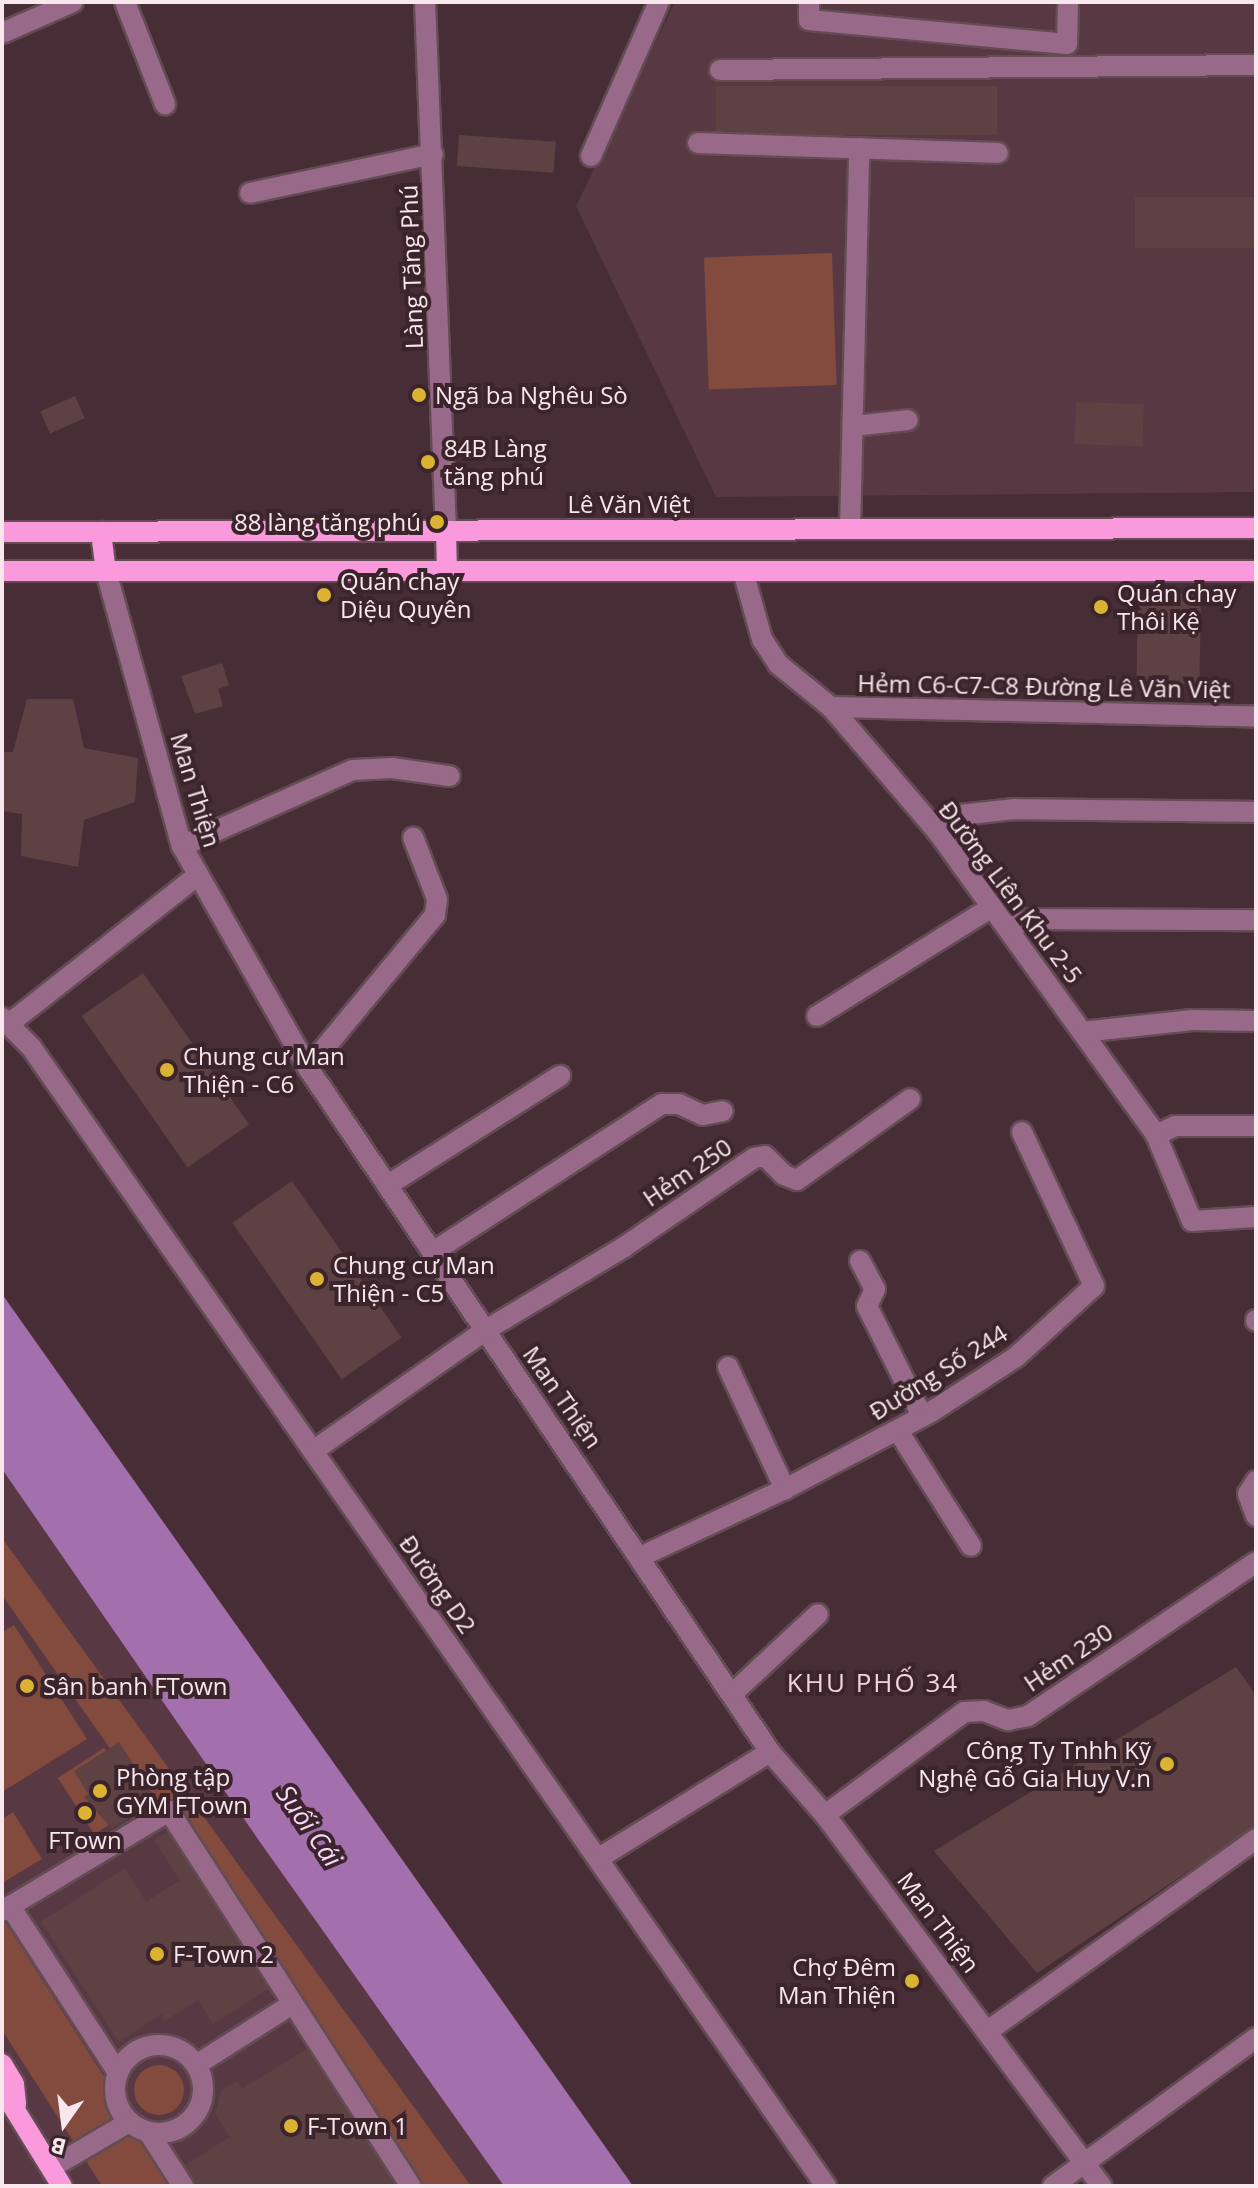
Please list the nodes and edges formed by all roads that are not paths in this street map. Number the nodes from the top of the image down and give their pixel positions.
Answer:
1 (73, 2) edge
2 (125, 2) edge
3 (425, 2) edge
4 (659, 2) edge
5 (809, 2) edge
6 (1068, 2) edge
7 (2, 33) edge
8 (1256, 65) edge
9 (720, 70) dead end
10 (165, 104) dead end
11 (698, 143) dead end
12 (859, 148) junction
13 (998, 153) dead end
14 (433, 154) junction
15 (591, 156) dead end
16 (250, 193) dead end
17 (908, 420) dead end
18 (853, 426) junction
19 (1256, 528) edge
20 (850, 529) junction
21 (446, 531) junction
22 (2, 532) edge
23 (101, 532) junction
24 (2, 571) edge
25 (106, 571) junction
26 (447, 571) junction
27 (743, 571) junction
28 (1256, 571) edge
29 (831, 707) junction
30 (1256, 717) edge
31 (449, 776) dead end
32 (1256, 812) edge
33 (937, 831) junction
34 (413, 837) dead end
35 (182, 846) junction
36 (197, 876) junction
37 (992, 907) junction
38 (1256, 920) edge
39 (1008, 928) junction
40 (817, 1016) dead end
41 (6, 1020) edge
42 (1256, 1021) edge
43 (1082, 1032) junction
44 (308, 1068) junction
45 (560, 1076) dead end
46 (910, 1099) dead end
47 (723, 1111) dead end
48 (1256, 1126) edge
49 (1022, 1132) dead end
50 (1156, 1135) junction
51 (388, 1185) junction
52 (1248, 1217) edge
53 (433, 1252) junction
54 (860, 1261) dead end
55 (486, 1330) junction
56 (728, 1367) dead end
57 (922, 1416) junction
58 (898, 1431) junction
59 (313, 1451) junction
60 (1256, 1481) edge
61 (785, 1489) junction
62 (1256, 1516) edge
63 (971, 1546) dead end
64 (642, 1556) junction
65 (1256, 1562) edge
66 (818, 1614) dead end
67 (732, 1694) junction
68 (770, 1752) junction
69 (825, 1815) junction
70 (1256, 1839) edge
71 (599, 1858) junction
72 (6, 1909) edge
73 (291, 2005) junction
74 (988, 2031) junction
75 (1256, 2038) edge
76 (2, 2064) edge
77 (196, 2065) junction
78 (118, 2073) junction
79 (2, 2089) edge
80 (16, 2112) junction
81 (129, 2122) junction
82 (149, 2133) junction
83 (1088, 2164) junction
84 (51, 2168) junction
85 (62, 2186) edge
86 (183, 2186) edge
87 (411, 2186) edge
88 (826, 2186) edge
89 (1053, 2186) edge
90 (1102, 2186) edge

1 - 7 street
2 - 10 street
3 - 14 street, Làng Tăng Phú
4 - 15 street
5 - 6 street
8 - 9 street
11 - 12 street
12 - 13 street
12 - 18 street
14 - 16 street
14 - 21 street, Làng Tăng Phú
17 - 18 street
18 - 20 street
19 - 20 main road, Lê Văn Việt
20 - 21 main road, Lê Văn Việt
21 - 23 main road, Lê Văn Việt
21 - 26 main road
22 - 23 main road, Lê Văn Việt
23 - 25 main road
24 - 25 main road
25 - 26 main road
25 - 35 street, Man Thiện
26 - 27 main road
27 - 28 main road
27 - 29 street, Đường Liên Khu 2-5
29 - 30 street, Hẻm C6-C7-C8 Đường Lê Văn Việt
29 - 33 street, Đường Liên Khu 2-5
31 - 35 street
32 - 33 street
33 - 37 street, Đường Liên Khu 2-5
34 - 44 street
35 - 36 street, Man Thiện
36 - 41 street
36 - 44 street, Man Thiện
37 - 39 street, Đường Liên Khu 2-5
37 - 40 street
38 - 39 street
39 - 43 street, Đường Liên Khu 2-5
41 - 59 street, Đường D2
42 - 43 street
43 - 50 street, Đường Liên Khu 2-5
44 - 51 street, Man Thiện
45 - 51 street
46 - 55 street, Hẻm 250
47 - 53 street
48 - 50 street
49 - 57 street, Đường Số 244
50 - 52 street, Đường Liên Khu 2-5
51 - 53 street, Man Thiện
53 - 55 street, Man Thiện
54 - 57 street
55 - 59 street
55 - 64 street, Man Thiện
56 - 61 street
57 - 58 street, Đường Số 244
58 - 61 street, Đường Số 244
58 - 63 street
59 - 71 street, Đường D2
60 - 62 street
61 - 64 street, Đường Số 244
64 - 67 street, Man Thiện
65 - 69 street, Hẻm 230
66 - 67 street
67 - 68 street, Man Thiện
68 - 69 street, Man Thiện
68 - 71 street
69 - 74 street, Man Thiện
70 - 74 street
71 - 88 street, Đường D2
72 - 73 street
72 - 78 street
73 - 77 street
73 - 87 street
74 - 83 street, Man Thiện
75 - 83 street
76 - 80 main road
77 - 78 street
77 - 82 street
78 - 81 street
79 - 80 main road
80 - 84 main road
81 - 82 street
81 - 84 street
82 - 86 street
83 - 89 street
83 - 90 street, Man Thiện
84 - 85 main road

